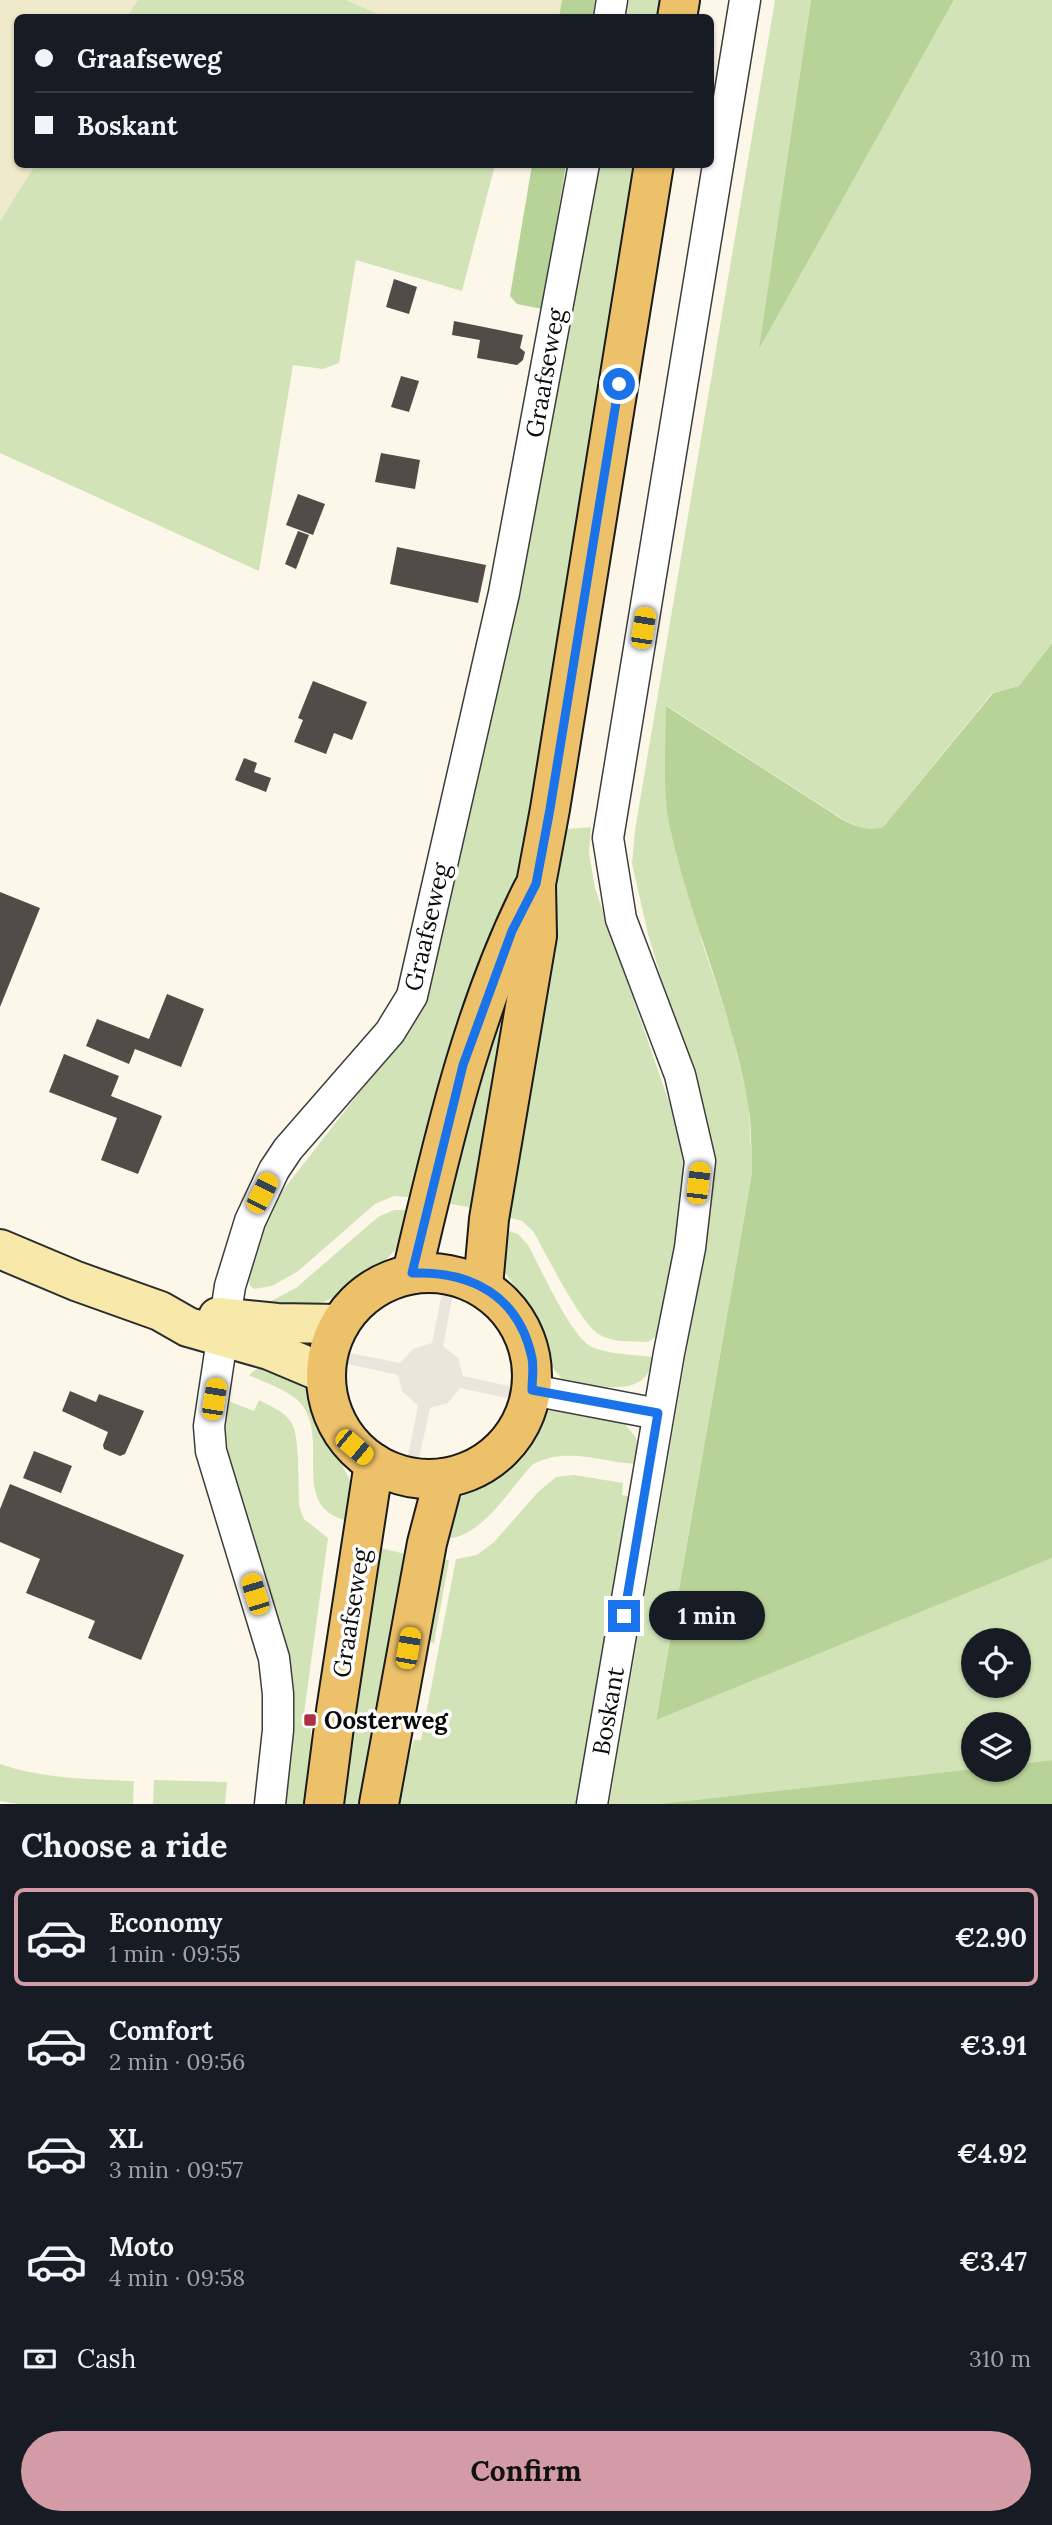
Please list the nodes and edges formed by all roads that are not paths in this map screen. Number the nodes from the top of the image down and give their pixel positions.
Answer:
1 (745, 0) edge
2 (583, 168) edge
3 (653, 168) edge
4 (536, 884) junction
5 (0, 1249) edge
6 (412, 1273) junction
7 (483, 1286) junction
8 (340, 1324) junction
9 (225, 1327) junction
10 (326, 1374) junction
11 (532, 1390) junction
12 (658, 1413) junction
13 (374, 1463) junction
14 (444, 1478) junction
15 (270, 1804) edge
16 (324, 1804) edge
17 (379, 1804) edge
18 (592, 1804) edge

1 - 12 street
2 - 9 street, Graafseweg
3 - 4 main road
4 - 6 main road
4 - 7 main road
5 - 9 street
6 - 7 main road
6 - 8 main road
7 - 11 main road
8 - 9 street
8 - 10 main road
9 - 10 street
9 - 15 street, Graafseweg
10 - 13 main road
11 - 12 street
11 - 14 main road
12 - 18 street, Boskant
13 - 14 main road
13 - 16 main road, Graafseweg
14 - 17 main road

